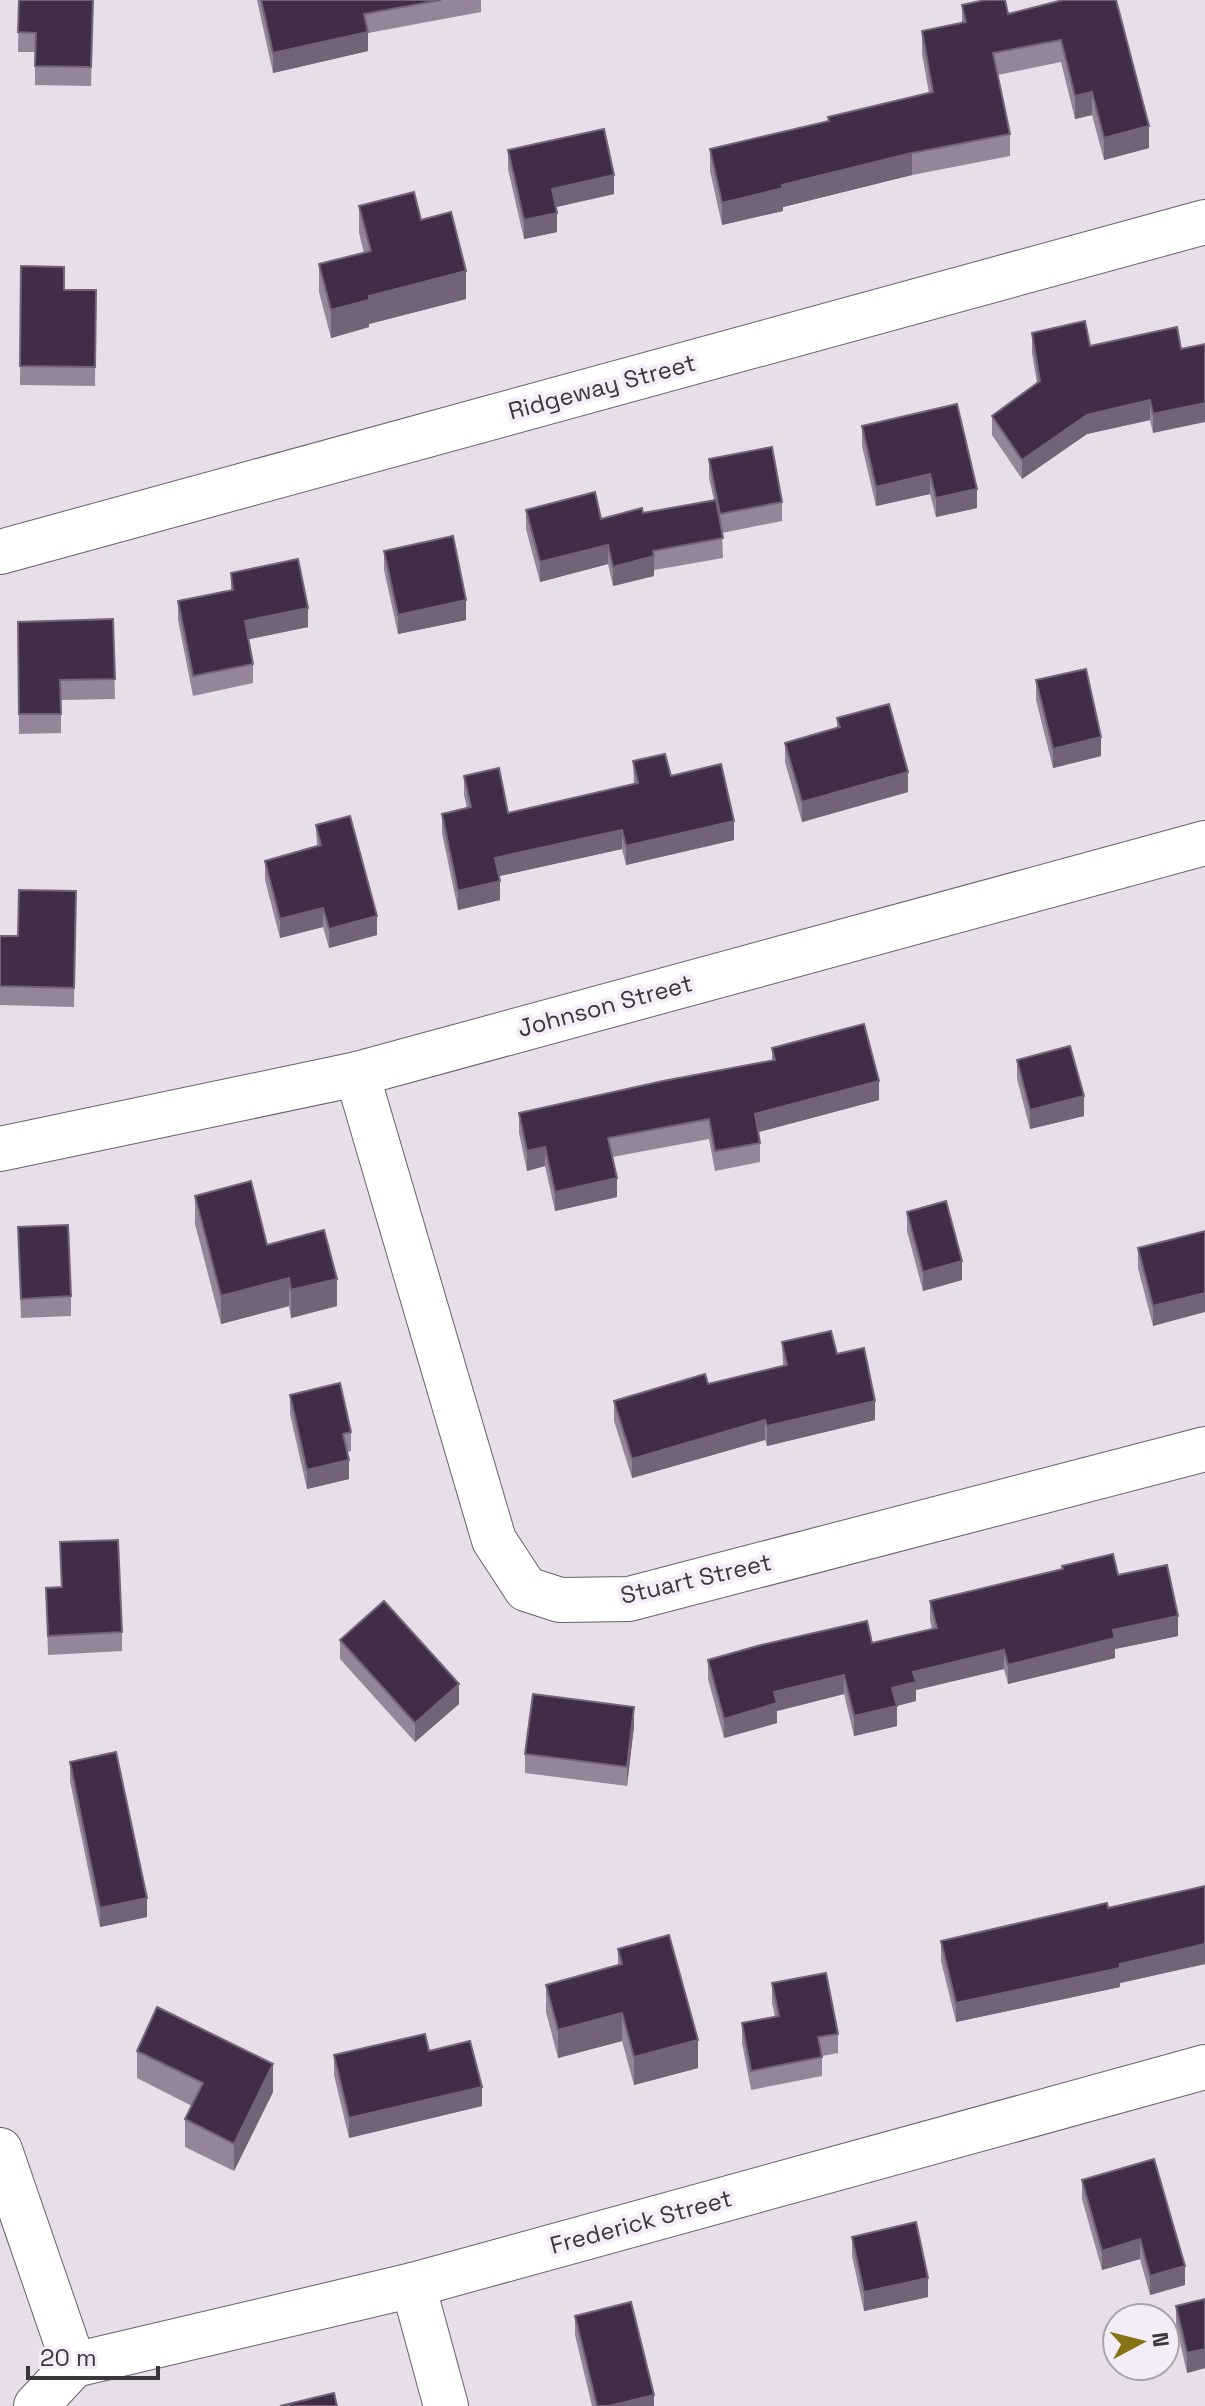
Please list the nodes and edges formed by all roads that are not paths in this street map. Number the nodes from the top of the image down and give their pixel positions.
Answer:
1 (1205, 222) edge
2 (0, 552) edge
3 (1205, 843) edge
4 (357, 1074) junction
5 (0, 1149) edge
6 (1205, 1449) edge
7 (1205, 2067) edge
8 (0, 2150) edge
9 (413, 2285) junction
10 (74, 2365) junction
11 (36, 2406) edge
12 (446, 2406) edge

1 - 2 street, Ridgeway Street
3 - 4 street, Johnson Street
4 - 5 street, Johnson Street
4 - 6 street, Stuart Street
7 - 9 street, Frederick Street
8 - 10 street
9 - 10 street, Frederick Street
9 - 12 street
10 - 11 street

